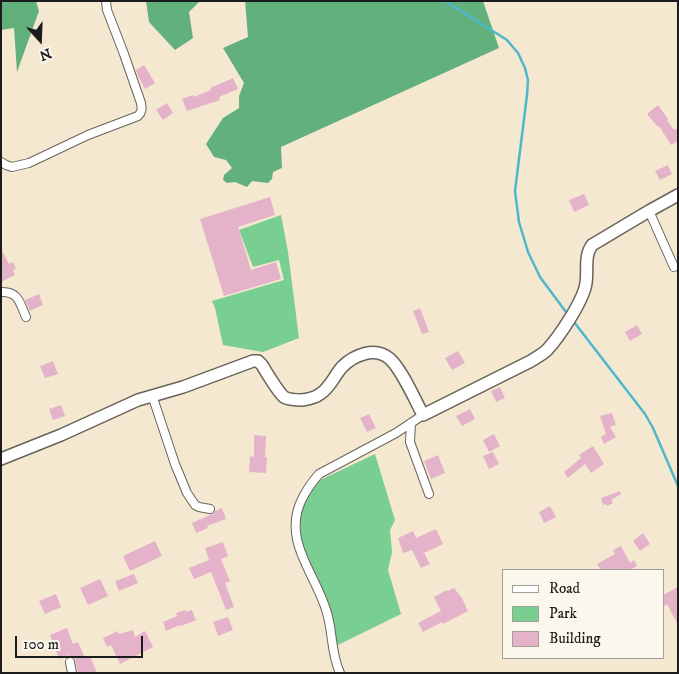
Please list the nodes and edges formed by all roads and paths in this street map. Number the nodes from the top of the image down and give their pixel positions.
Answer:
1 (106, 1) edge
2 (1, 162) edge
3 (678, 195) edge
4 (649, 211) junction
5 (674, 267) dead end
6 (1, 292) edge
7 (26, 317) dead end
8 (152, 395) junction
9 (423, 415) junction
10 (411, 423) junction
11 (1, 459) edge
12 (429, 494) dead end
13 (210, 509) dead end
14 (70, 662) dead end
15 (72, 673) edge
16 (340, 673) edge

1 - 2 street
3 - 4 street
4 - 5 street
4 - 9 street
6 - 7 street
8 - 9 street
8 - 11 street
8 - 13 street
9 - 10 street
10 - 12 street
10 - 16 street
14 - 15 street

